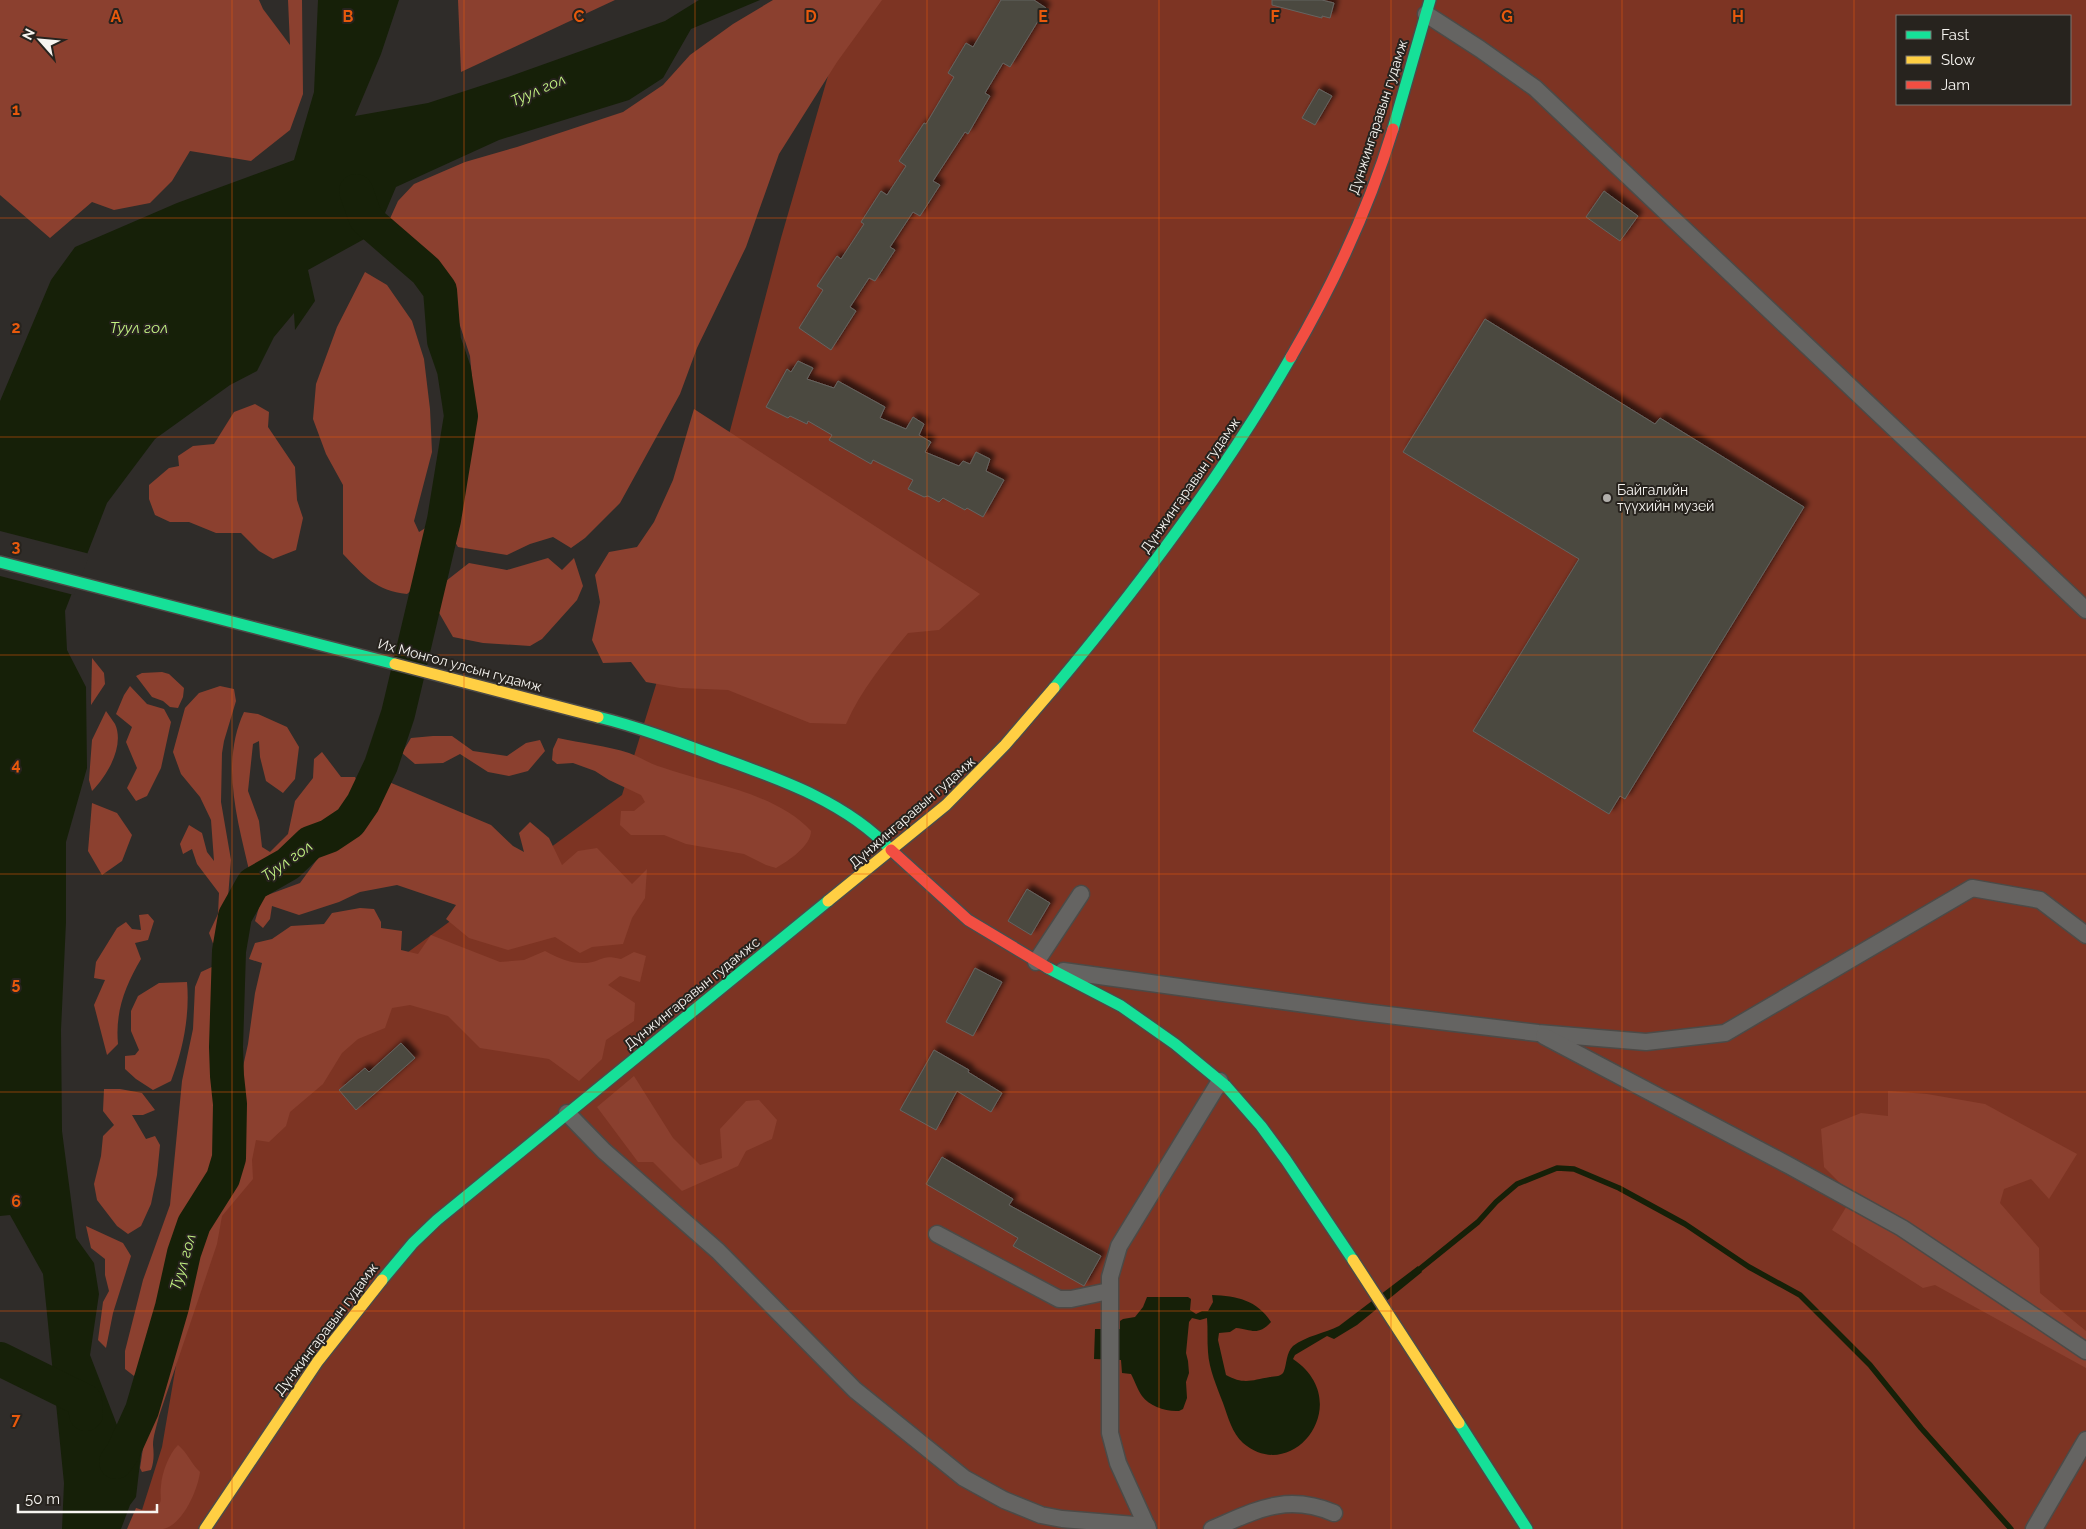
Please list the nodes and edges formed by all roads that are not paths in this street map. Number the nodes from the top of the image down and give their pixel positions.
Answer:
1 (1428, 7) edge
2 (0, 562) edge
3 (2086, 610) edge
4 (891, 850) junction
5 (1081, 894) dead end
6 (835, 895) joint
7 (2086, 935) edge
8 (1042, 965) junction
9 (1538, 1033) junction
10 (1220, 1081) junction
11 (567, 1113) junction
12 (937, 1234) dead end
13 (1109, 1291) junction
14 (2086, 1351) edge
15 (2086, 1440) edge
16 (1334, 1513) dead end
17 (1148, 1528) edge
18 (205, 1529) edge
19 (1212, 1529) edge
20 (1528, 1529) edge
21 (2034, 1529) edge

1 - 3 street
1 - 4 main road, Дүнжингаравын гудамж
2 - 4 main road, Их Монгол улсын гудамж
4 - 6 main road, Дүнжингаравын гудамж
4 - 8 main road, Их Монгол улсын гудамж
5 - 8 street
6 - 11 main road, Дүнжингаравын гудамжс
7 - 9 street
8 - 9 street
8 - 10 main road, Их Монгол улсын гудамж
9 - 14 street
10 - 13 street
10 - 20 main road, Их Монгол улсын гудамж
11 - 17 street
11 - 18 main road, Дүнжингаравын гудамж
12 - 13 street
13 - 17 street
15 - 21 street
16 - 19 street

